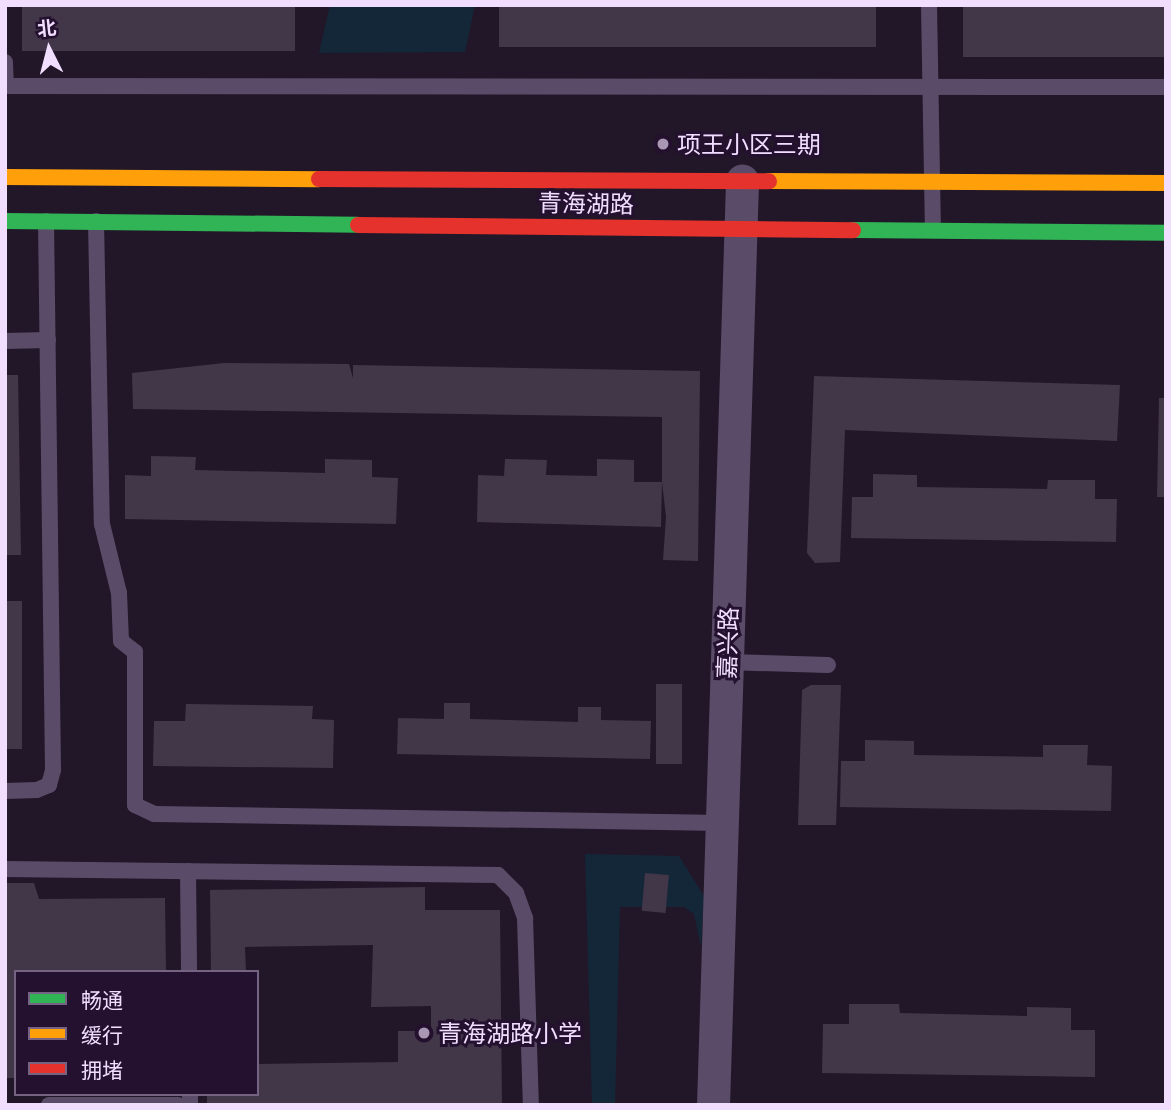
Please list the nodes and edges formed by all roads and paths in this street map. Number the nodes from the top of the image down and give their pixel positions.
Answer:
1 (929, 5) edge
2 (5, 62) edge
3 (6, 86) edge
4 (1166, 87) edge
5 (930, 89) junction
6 (5, 177) edge
7 (742, 180) junction
8 (932, 180) junction
9 (1166, 183) edge
10 (5, 221) edge
11 (47, 221) junction
12 (96, 221) junction
13 (740, 227) junction
14 (933, 229) junction
15 (1166, 233) edge
16 (48, 340) junction
17 (5, 341) edge
18 (726, 662) junction
19 (828, 665) dead end
20 (5, 791) edge
21 (722, 823) junction
22 (5, 869) edge
23 (188, 872) junction
24 (189, 970) edge
25 (49, 1105) edge
26 (177, 1105) edge
27 (531, 1105) edge
28 (713, 1105) edge

1 - 5 lane
2 - 3 lane
3 - 5 lane
4 - 5 lane
5 - 8 lane
6 - 7 main road, 青海湖路
7 - 8 main road, 青海湖路
7 - 13 street, 嘉兴路
8 - 9 main road, 青海湖路
8 - 14 lane
10 - 11 main road, 青海湖路
11 - 12 main road, 青海湖路
11 - 16 lane
12 - 13 main road, 青海湖路
12 - 21 lane
13 - 14 main road, 青海湖路
13 - 18 street, 嘉兴路
14 - 15 main road, 青海湖路
16 - 17 lane
16 - 20 lane
18 - 19 lane
18 - 21 street, 嘉兴路
21 - 28 street, 嘉兴路
22 - 23 lane
23 - 24 lane
23 - 27 lane
25 - 26 lane

